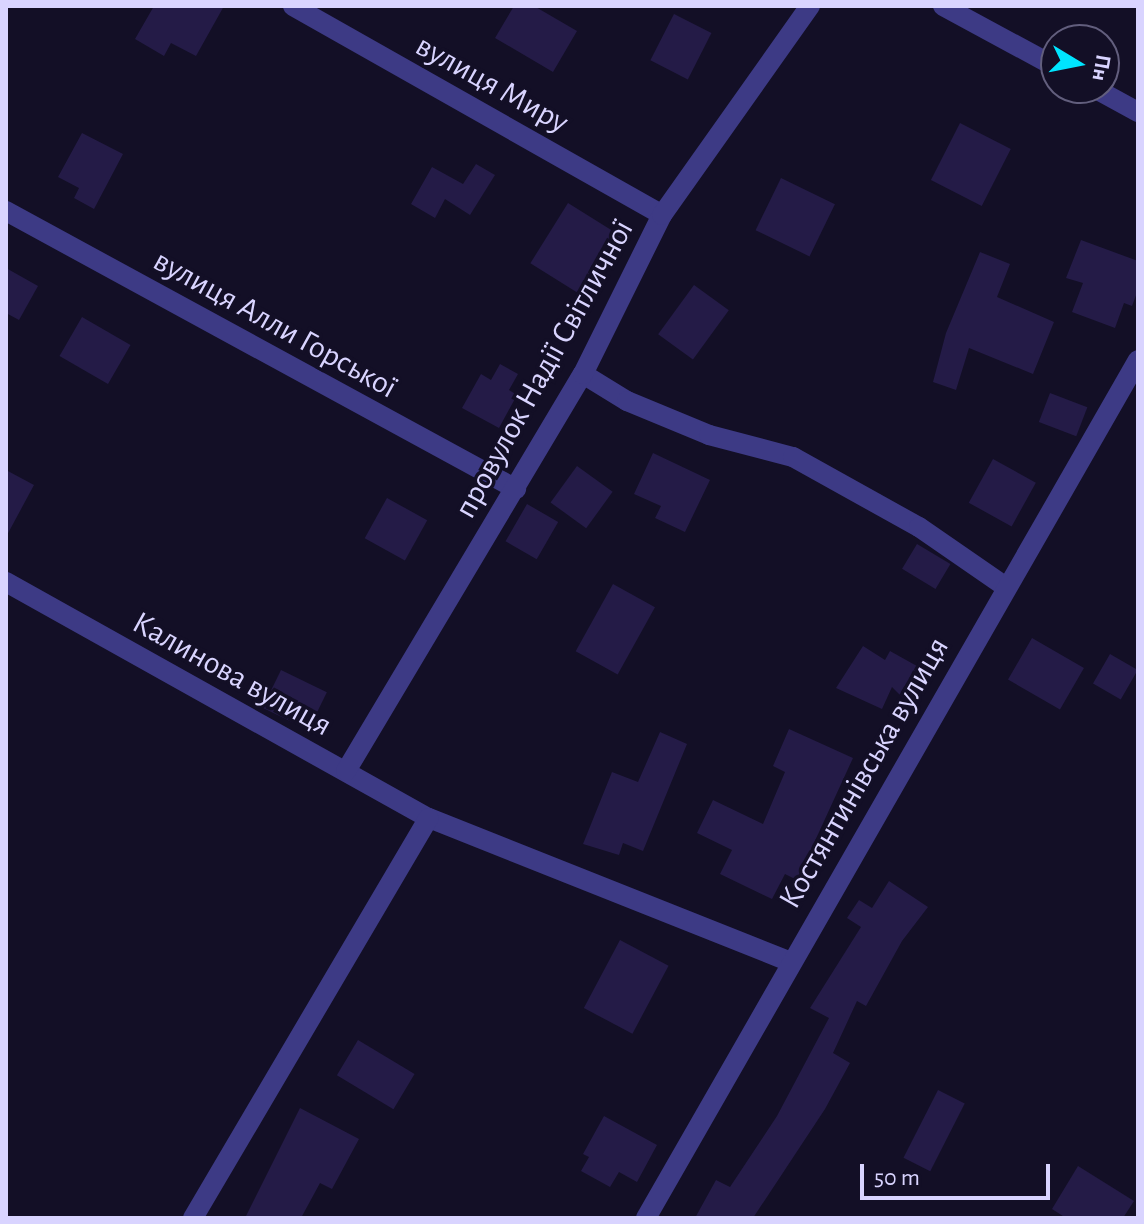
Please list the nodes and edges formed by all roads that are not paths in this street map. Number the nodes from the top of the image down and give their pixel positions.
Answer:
1 (293, 6) edge
2 (810, 6) edge
3 (943, 6) edge
4 (1040, 58) edge
5 (1120, 102) edge
6 (1138, 112) edge
7 (6, 211) edge
8 (662, 215) junction
9 (1138, 360) edge
10 (583, 374) junction
11 (516, 489) junction
12 (6, 582) edge
13 (1006, 587) junction
14 (346, 771) junction
15 (429, 818) junction
16 (789, 961) junction
17 (193, 1218) edge
18 (646, 1218) edge

1 - 8 street, вулиця Миру
2 - 8 street, провулок Надії Світличної
3 - 4 street
5 - 6 street
7 - 11 street, вулиця Алли Горської
8 - 10 street, провулок Надії Світличної
9 - 13 street, Костянтинівська вулиця
10 - 11 street, провулок Надії Світличної
10 - 13 street
11 - 14 street, провулок Надії Світличної
12 - 14 street, Калинова вулиця
13 - 16 street, Костянтинівська вулиця
14 - 15 street, Калинова вулиця
15 - 16 street, Калинова вулиця
15 - 17 street
16 - 18 street, Костянтинівська вулиця

